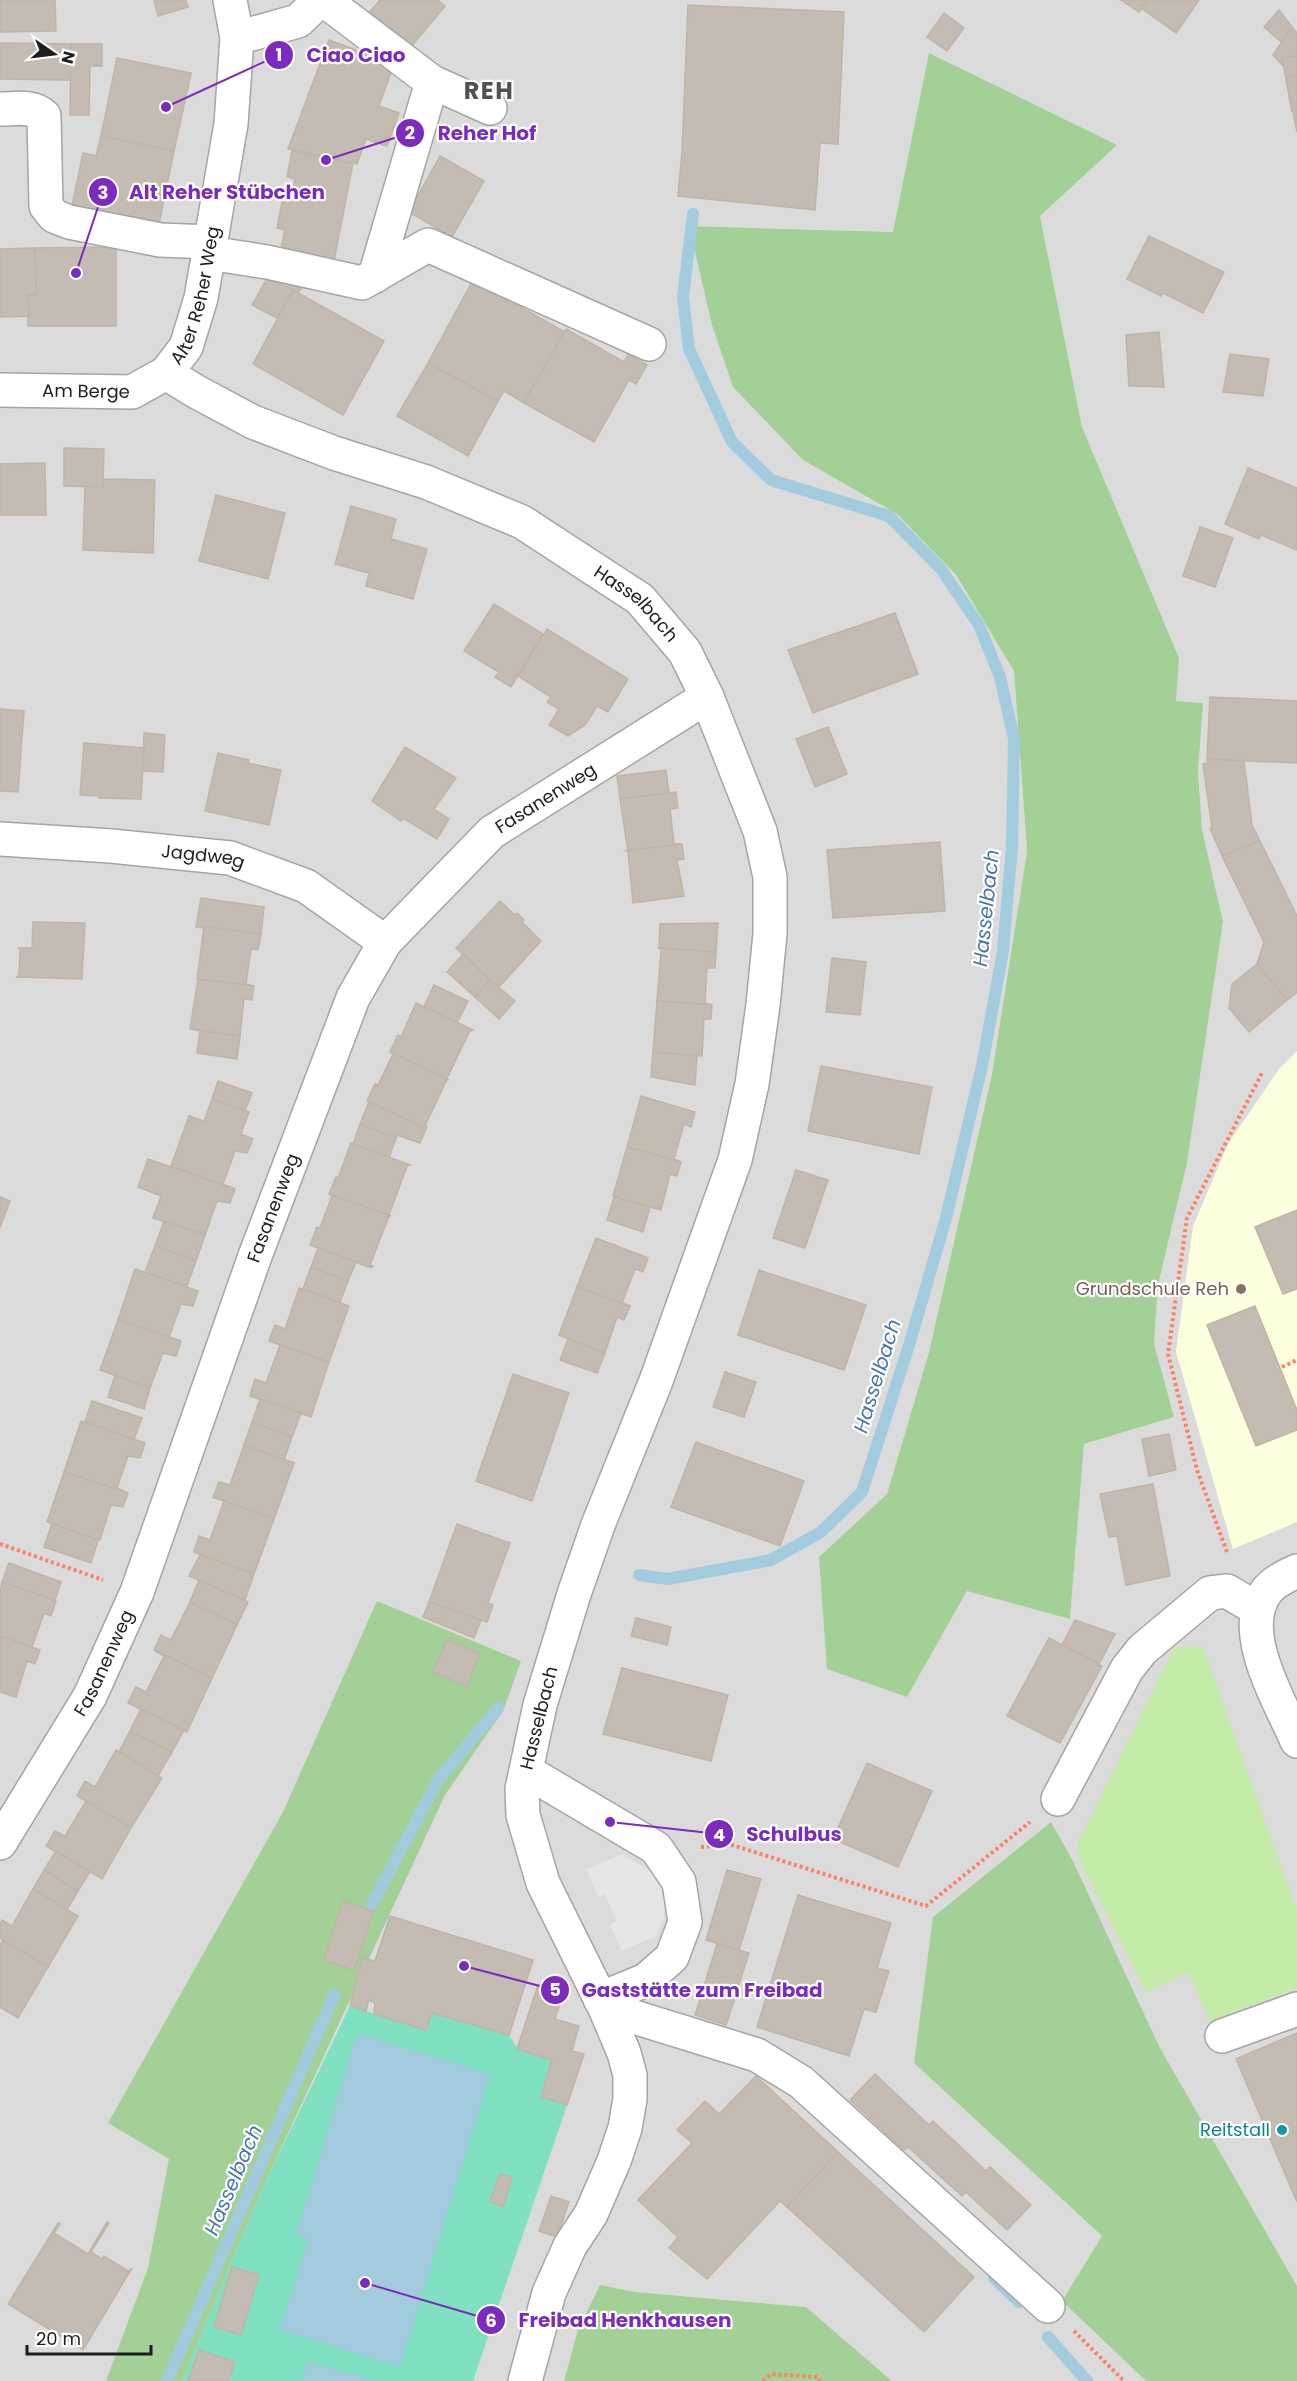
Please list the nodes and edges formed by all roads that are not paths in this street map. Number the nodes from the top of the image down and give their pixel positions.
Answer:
1 (230, 0) edge
2 (322, 0) edge
3 (237, 38) junction
4 (432, 82) junction
5 (490, 108) dead end
6 (0, 109) edge
7 (210, 247) junction
8 (375, 276) junction
9 (649, 344) dead end
10 (166, 373) junction
11 (0, 390) edge
12 (707, 697) junction
13 (0, 839) edge
14 (385, 942) junction
15 (1297, 1571) edge
16 (1262, 1600) junction
17 (1297, 1741) edge
18 (525, 1771) junction
19 (1058, 1799) road end
20 (0, 1843) edge
21 (603, 2004) junction
22 (1297, 2009) edge
23 (1222, 2036) dead end
24 (1048, 2306) road end
25 (525, 2381) edge

1 - 3 street, Alter Reher Weg
2 - 3 street
2 - 4 street
3 - 7 street, Alter Reher Weg
4 - 5 street
4 - 8 street
6 - 7 street
7 - 8 street
7 - 10 street, Alter Reher Weg
8 - 9 street
10 - 11 street, Am Berge
10 - 12 street, Hasselbach
12 - 14 street, Fasanenweg
12 - 18 street, Hasselbach
13 - 14 street, Jagdweg
14 - 20 street, Fasanenweg
15 - 16 street
16 - 17 street
16 - 19 street
18 - 21 street, Hasselbach
18 - 21 street
21 - 24 street
21 - 25 street, Hasselbach
22 - 23 street

